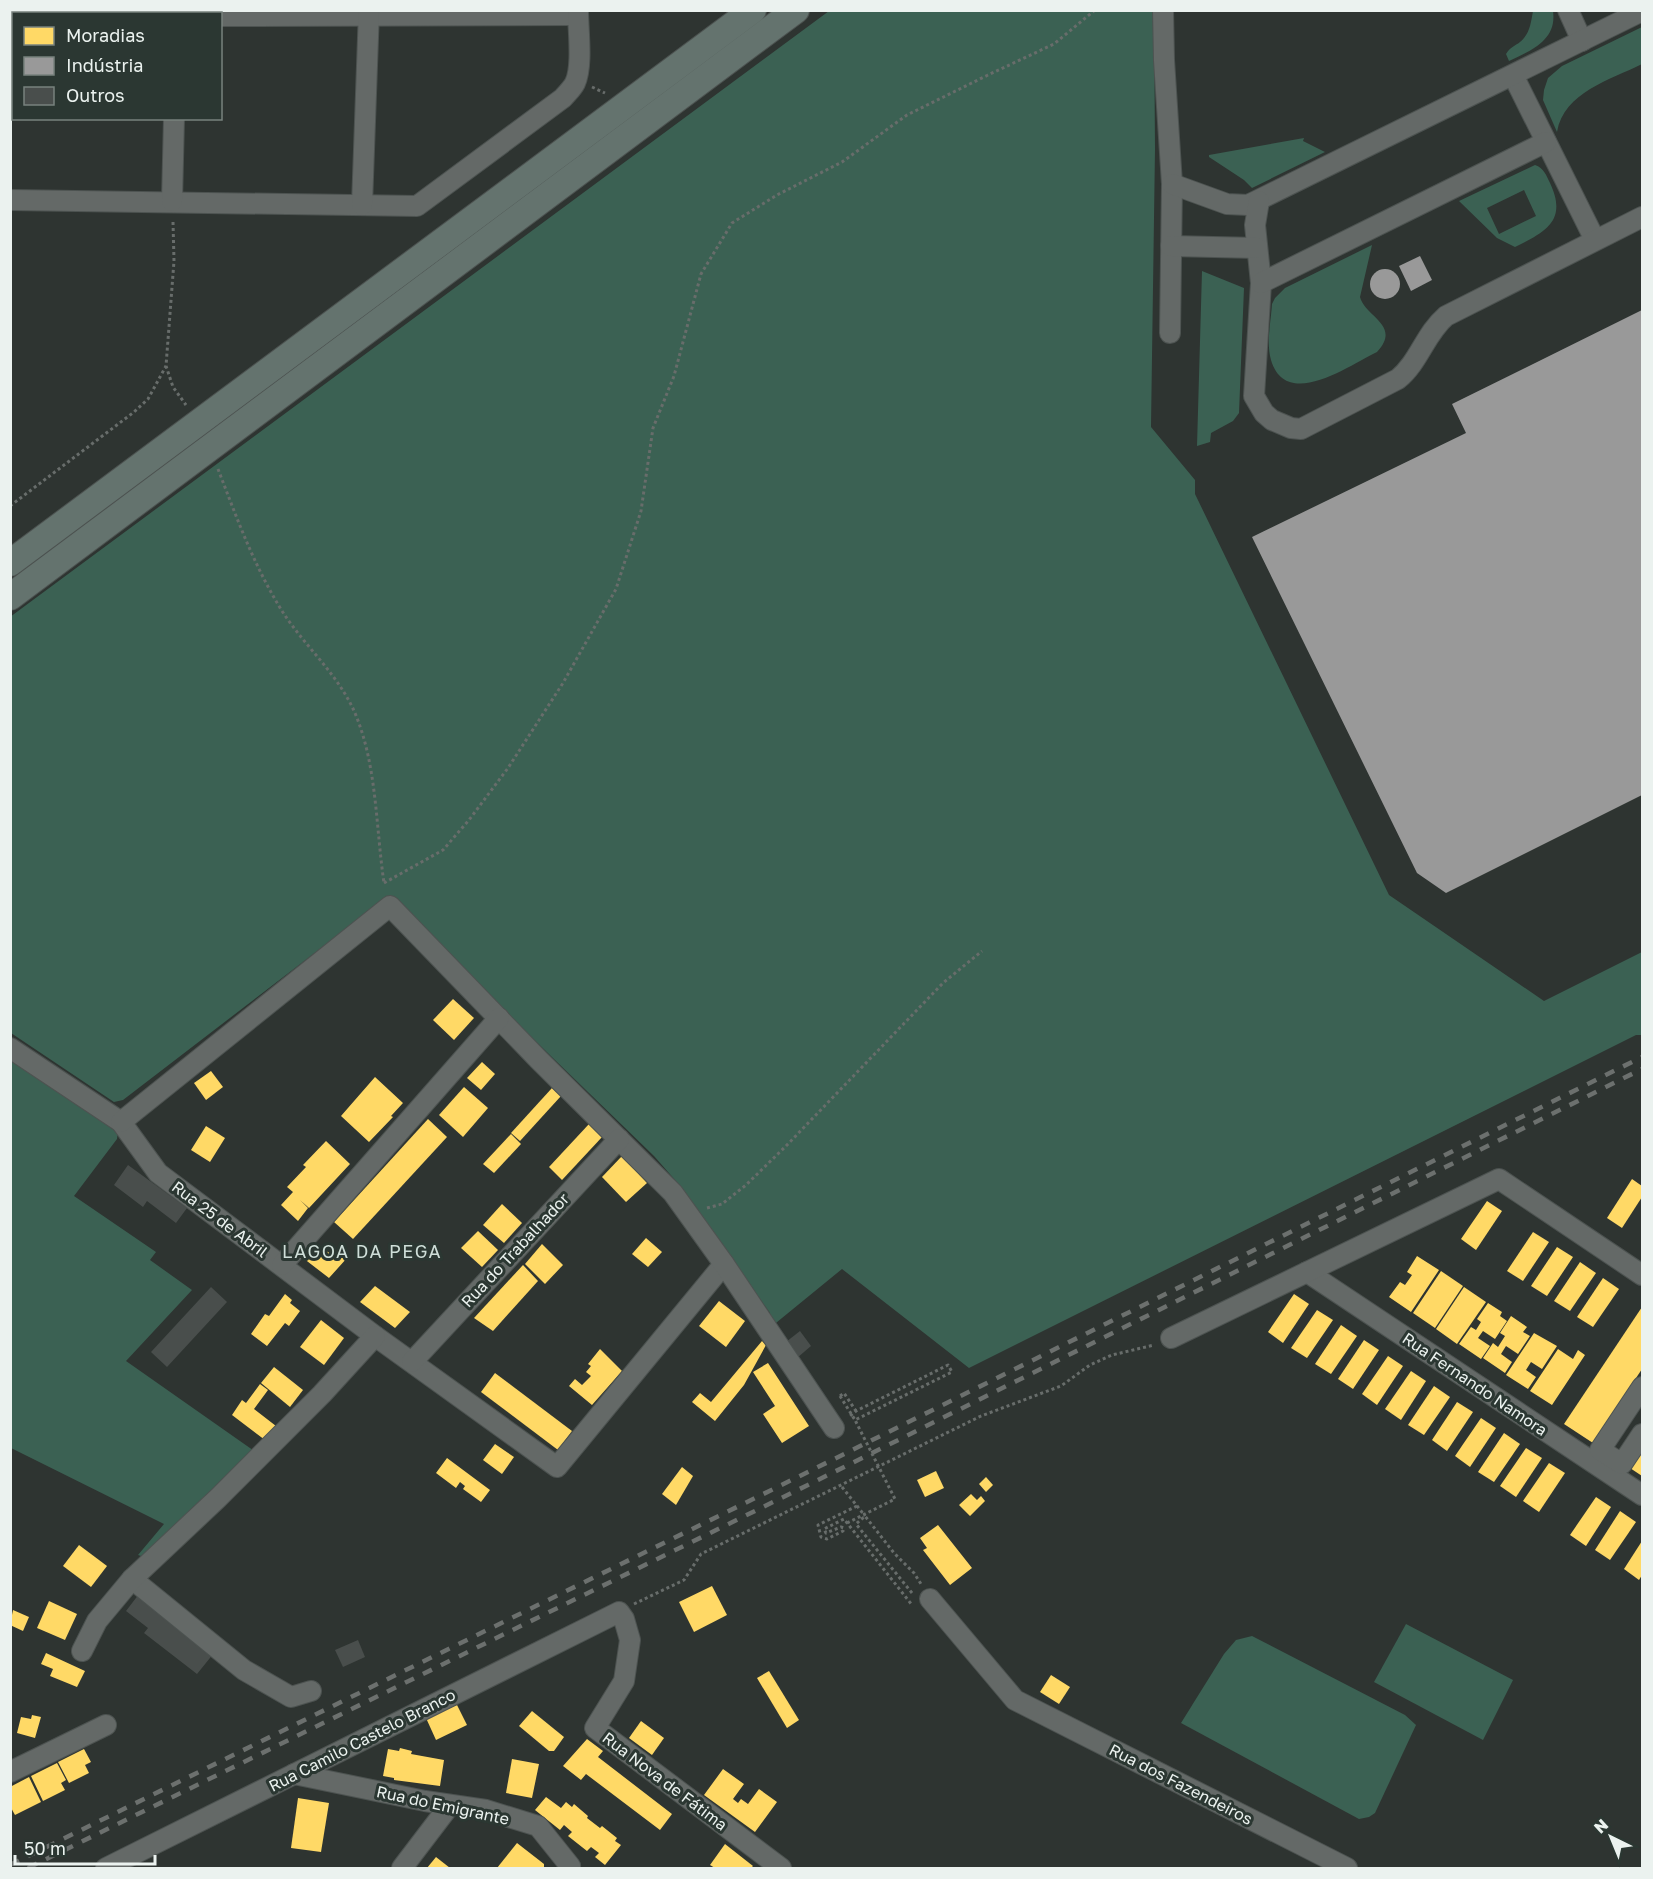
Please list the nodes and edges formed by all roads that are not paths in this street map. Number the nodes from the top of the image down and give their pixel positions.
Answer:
1 (753, 10) edge
2 (796, 10) edge
3 (1163, 10) edge
4 (1568, 10) edge
5 (1642, 11) edge
6 (578, 13) edge
7 (369, 14) edge
8 (222, 16) edge
9 (1582, 41) junction
10 (1513, 75) junction
11 (174, 120) edge
12 (1546, 142) junction
13 (1172, 184) junction
14 (10, 200) edge
15 (172, 201) junction
16 (1259, 201) junction
17 (362, 205) junction
18 (1642, 218) edge
19 (1595, 240) junction
20 (1171, 246) junction
21 (1257, 248) junction
22 (1261, 283) junction
23 (1170, 333) dead end
24 (10, 563) edge
25 (10, 597) edge
26 (499, 1018) junction
27 (10, 1048) edge
28 (121, 1122) junction
29 (619, 1139) junction
30 (724, 1264) junction
31 (282, 1265) junction
32 (1307, 1272) junction
33 (1642, 1275) edge
34 (375, 1336) junction
35 (1171, 1338) road end
36 (412, 1362) junction
37 (1642, 1387) edge
38 (834, 1428) road end
39 (1642, 1434) edge
40 (1642, 1495) edge
41 (132, 1579) junction
42 (920, 1602) road end
43 (619, 1611) joint
44 (82, 1651) dead end
45 (311, 1692) dead end
46 (106, 1725) dead end
47 (10, 1772) edge
48 (294, 1774) junction
49 (450, 1805) junction
50 (106, 1869) edge
51 (402, 1869) edge
52 (569, 1869) edge
53 (781, 1869) edge
54 (1347, 1869) edge

1 - 24 main road
2 - 25 main road
3 - 13 street
4 - 9 street
5 - 9 street
6 - 7 street
6 - 17 street
7 - 8 street
7 - 17 street
9 - 10 street
10 - 12 street
10 - 16 street
11 - 15 street
12 - 19 street
12 - 22 street
13 - 16 street
13 - 20 street
14 - 15 street
15 - 17 street
16 - 21 street
18 - 19 street
19 - 22 street
20 - 21 street
20 - 23 street
21 - 22 street
26 - 28 street
26 - 29 street
26 - 31 street
27 - 28 street, Rua 25 de Abril
28 - 31 street, Rua 25 de Abril
29 - 30 street
29 - 36 street, Rua do Trabalhador
30 - 36 street, Rua 25 de Abril
30 - 38 street
31 - 34 street, Rua 25 de Abril
32 - 33 street
32 - 35 street
32 - 40 street, Rua Fernando Namora
34 - 36 street, Rua 25 de Abril
34 - 41 street
37 - 39 street
41 - 44 street
41 - 45 street
42 - 54 street, Rua dos Fazendeiros
43 - 48 street, Rua Camilo Castelo Branco
43 - 53 street, Rua Nova de Fátima
46 - 47 street
48 - 49 street, Rua do Emigrante
48 - 50 street, Rua Camilo Castelo Branco
49 - 51 street
49 - 52 street, Rua do Emigrante

